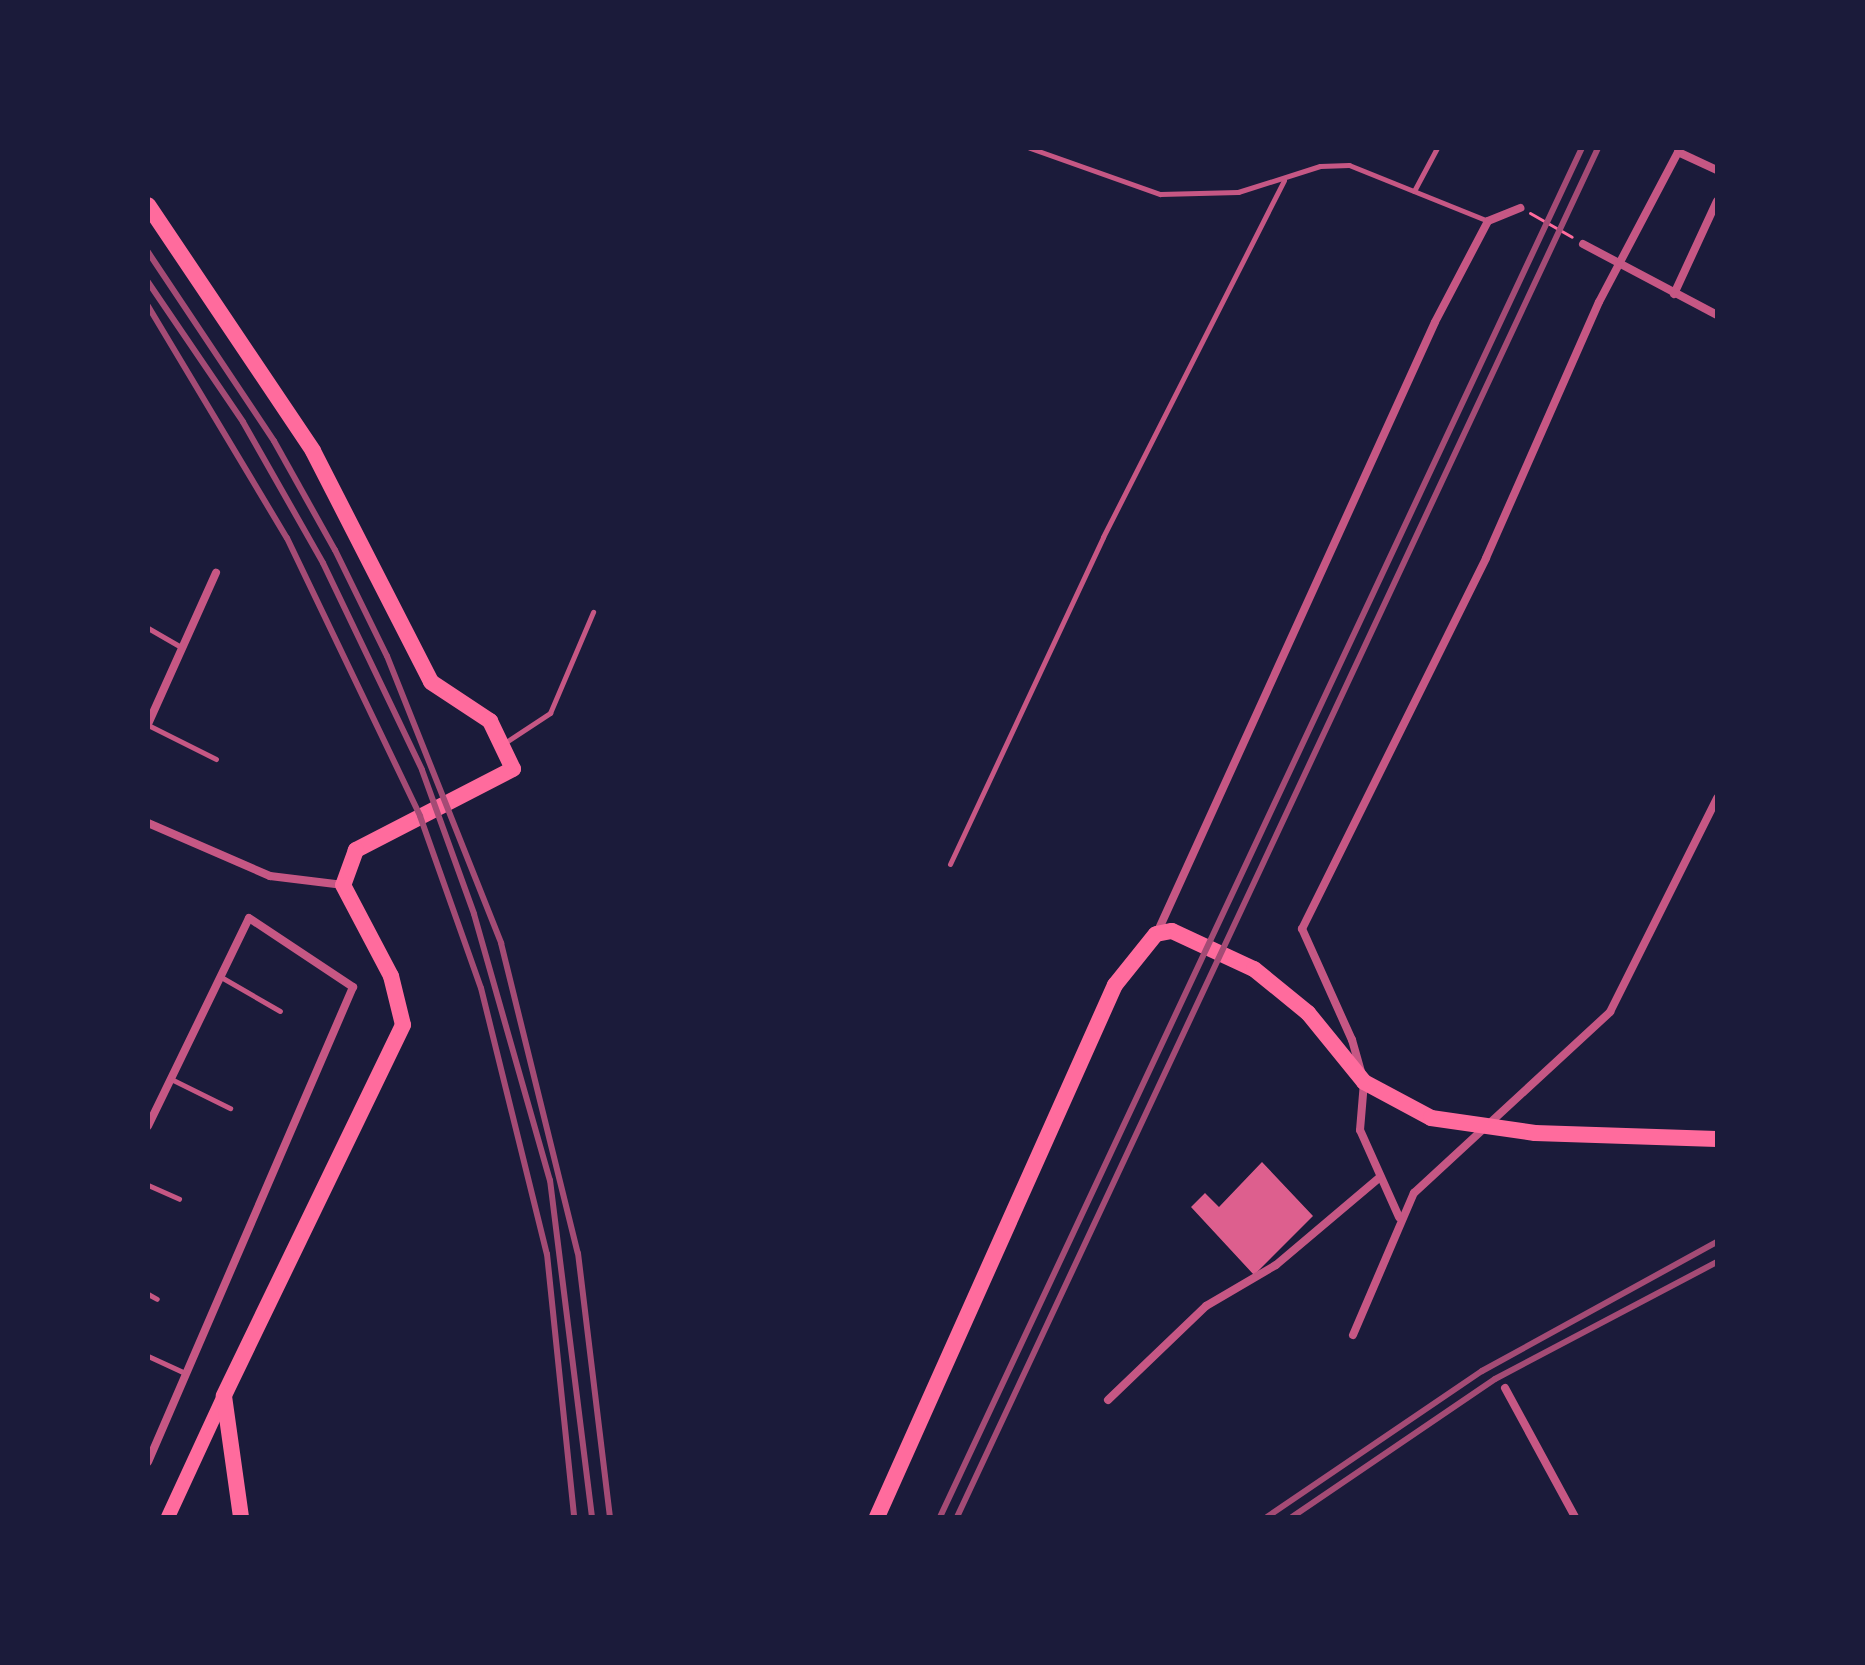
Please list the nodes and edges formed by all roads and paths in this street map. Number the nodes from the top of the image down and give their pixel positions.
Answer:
1 (1030, 148) edge
2 (1437, 148) edge
3 (1717, 170) edge
4 (1284, 180) junction
5 (1414, 191) junction
6 (1717, 201) edge
7 (148, 205) edge
8 (1520, 208) joint
9 (1488, 221) junction
10 (1583, 244) joint
11 (1618, 266) junction
12 (1674, 294) junction
13 (1717, 315) edge
14 (216, 573) dead end
15 (593, 612) dead end
16 (148, 628) edge
17 (182, 648) junction
18 (148, 724) edge
19 (501, 745) junction
20 (216, 759) dead end
21 (1717, 798) edge
22 (148, 823) edge
23 (950, 864) dead end
24 (343, 885) junction
25 (1164, 932) junction
26 (221, 977) junction
27 (280, 1011) dead end
28 (171, 1079) junction
29 (1364, 1082) junction
30 (230, 1108) dead end
31 (148, 1126) edge
32 (1483, 1128) junction
33 (1717, 1139) edge
34 (1379, 1178) junction
35 (148, 1185) edge
36 (179, 1199) dead end
37 (1399, 1217) junction
38 (148, 1294) edge
39 (157, 1299) dead end
40 (1353, 1335) dead end
41 (148, 1356) edge
42 (185, 1373) junction
43 (1505, 1388) dead end
44 (224, 1396) junction
45 (1108, 1400) dead end
46 (148, 1462) edge
47 (168, 1517) edge
48 (241, 1517) edge
49 (877, 1517) edge
50 (1575, 1517) edge

1 - 4 lane
2 - 5 lane
3 - 11 street
4 - 5 lane
4 - 23 lane
5 - 9 lane
6 - 12 street
7 - 19 main road
8 - 9 street
8 - 10 path
9 - 25 street
10 - 11 street
11 - 12 street
11 - 29 street
12 - 13 street
14 - 17 street
15 - 19 lane
16 - 17 lane
17 - 18 street
18 - 20 lane
19 - 24 main road
21 - 32 street
22 - 24 street
24 - 44 main road
25 - 29 main road
25 - 49 main road
26 - 27 lane
26 - 28 street
26 - 42 street
28 - 30 lane
28 - 31 street
29 - 32 main road
29 - 34 street
32 - 33 main road
32 - 37 street
34 - 37 street
34 - 45 street
35 - 36 lane
37 - 40 street
38 - 39 lane
41 - 42 lane
42 - 46 street
43 - 50 street
44 - 47 main road
44 - 48 main road

